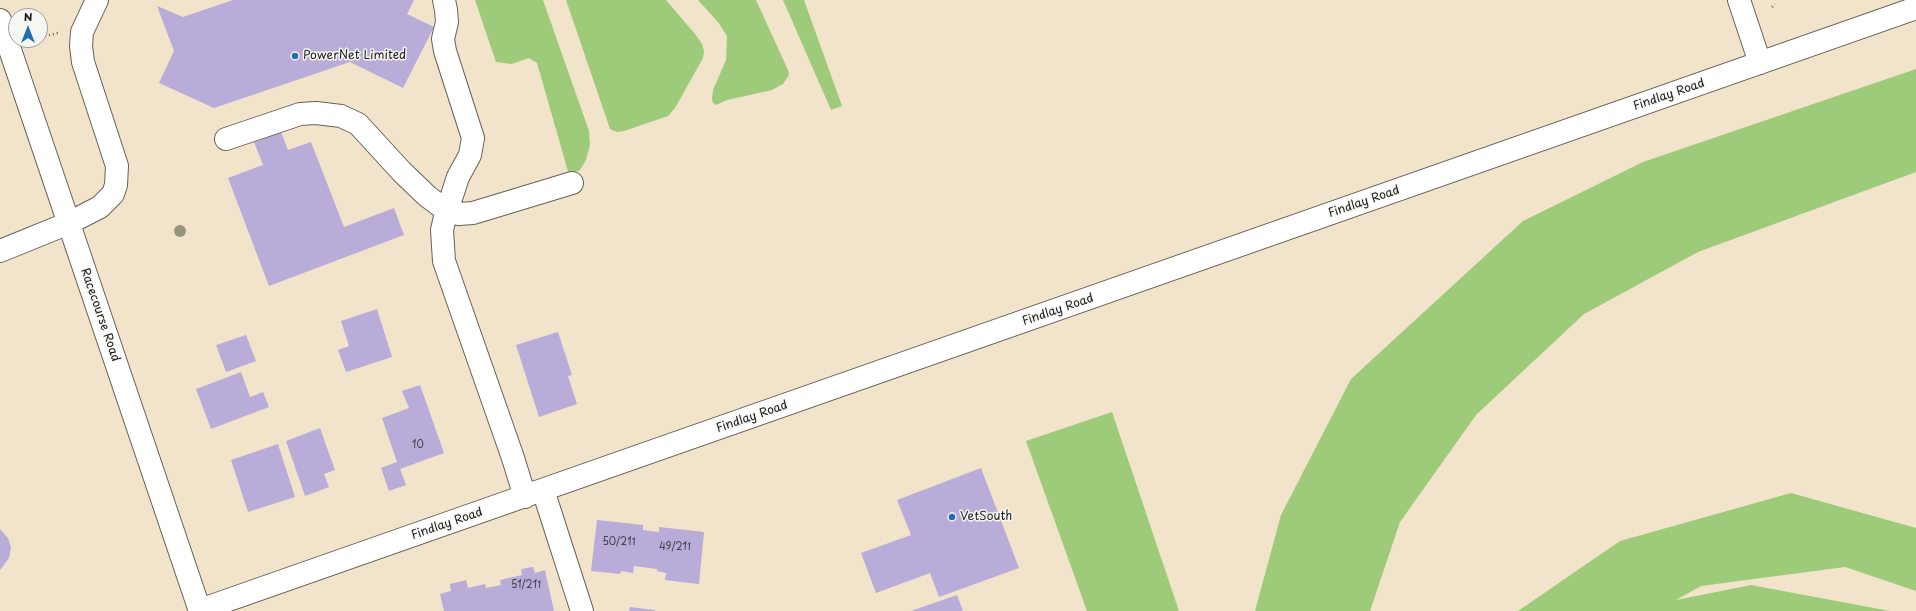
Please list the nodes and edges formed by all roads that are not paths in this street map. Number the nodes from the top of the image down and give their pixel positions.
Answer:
1 (97, 0) edge
2 (444, 0) edge
3 (1739, 0) edge
4 (1916, 8) edge
5 (0, 20) edge
6 (1760, 63) junction
7 (226, 139) dead end
8 (572, 183) dead end
9 (447, 211) junction
10 (69, 223) junction
11 (0, 250) edge
12 (534, 494) junction
13 (200, 611) edge
14 (582, 611) edge

1 - 10 street
2 - 9 street
3 - 6 street
4 - 6 street, Findlay Road
5 - 10 street, Racecourse Road
6 - 12 street, Findlay Road
7 - 9 street
8 - 9 street
9 - 12 street
10 - 11 street
10 - 13 street, Racecourse Road
12 - 13 street, Findlay Road
12 - 14 street

